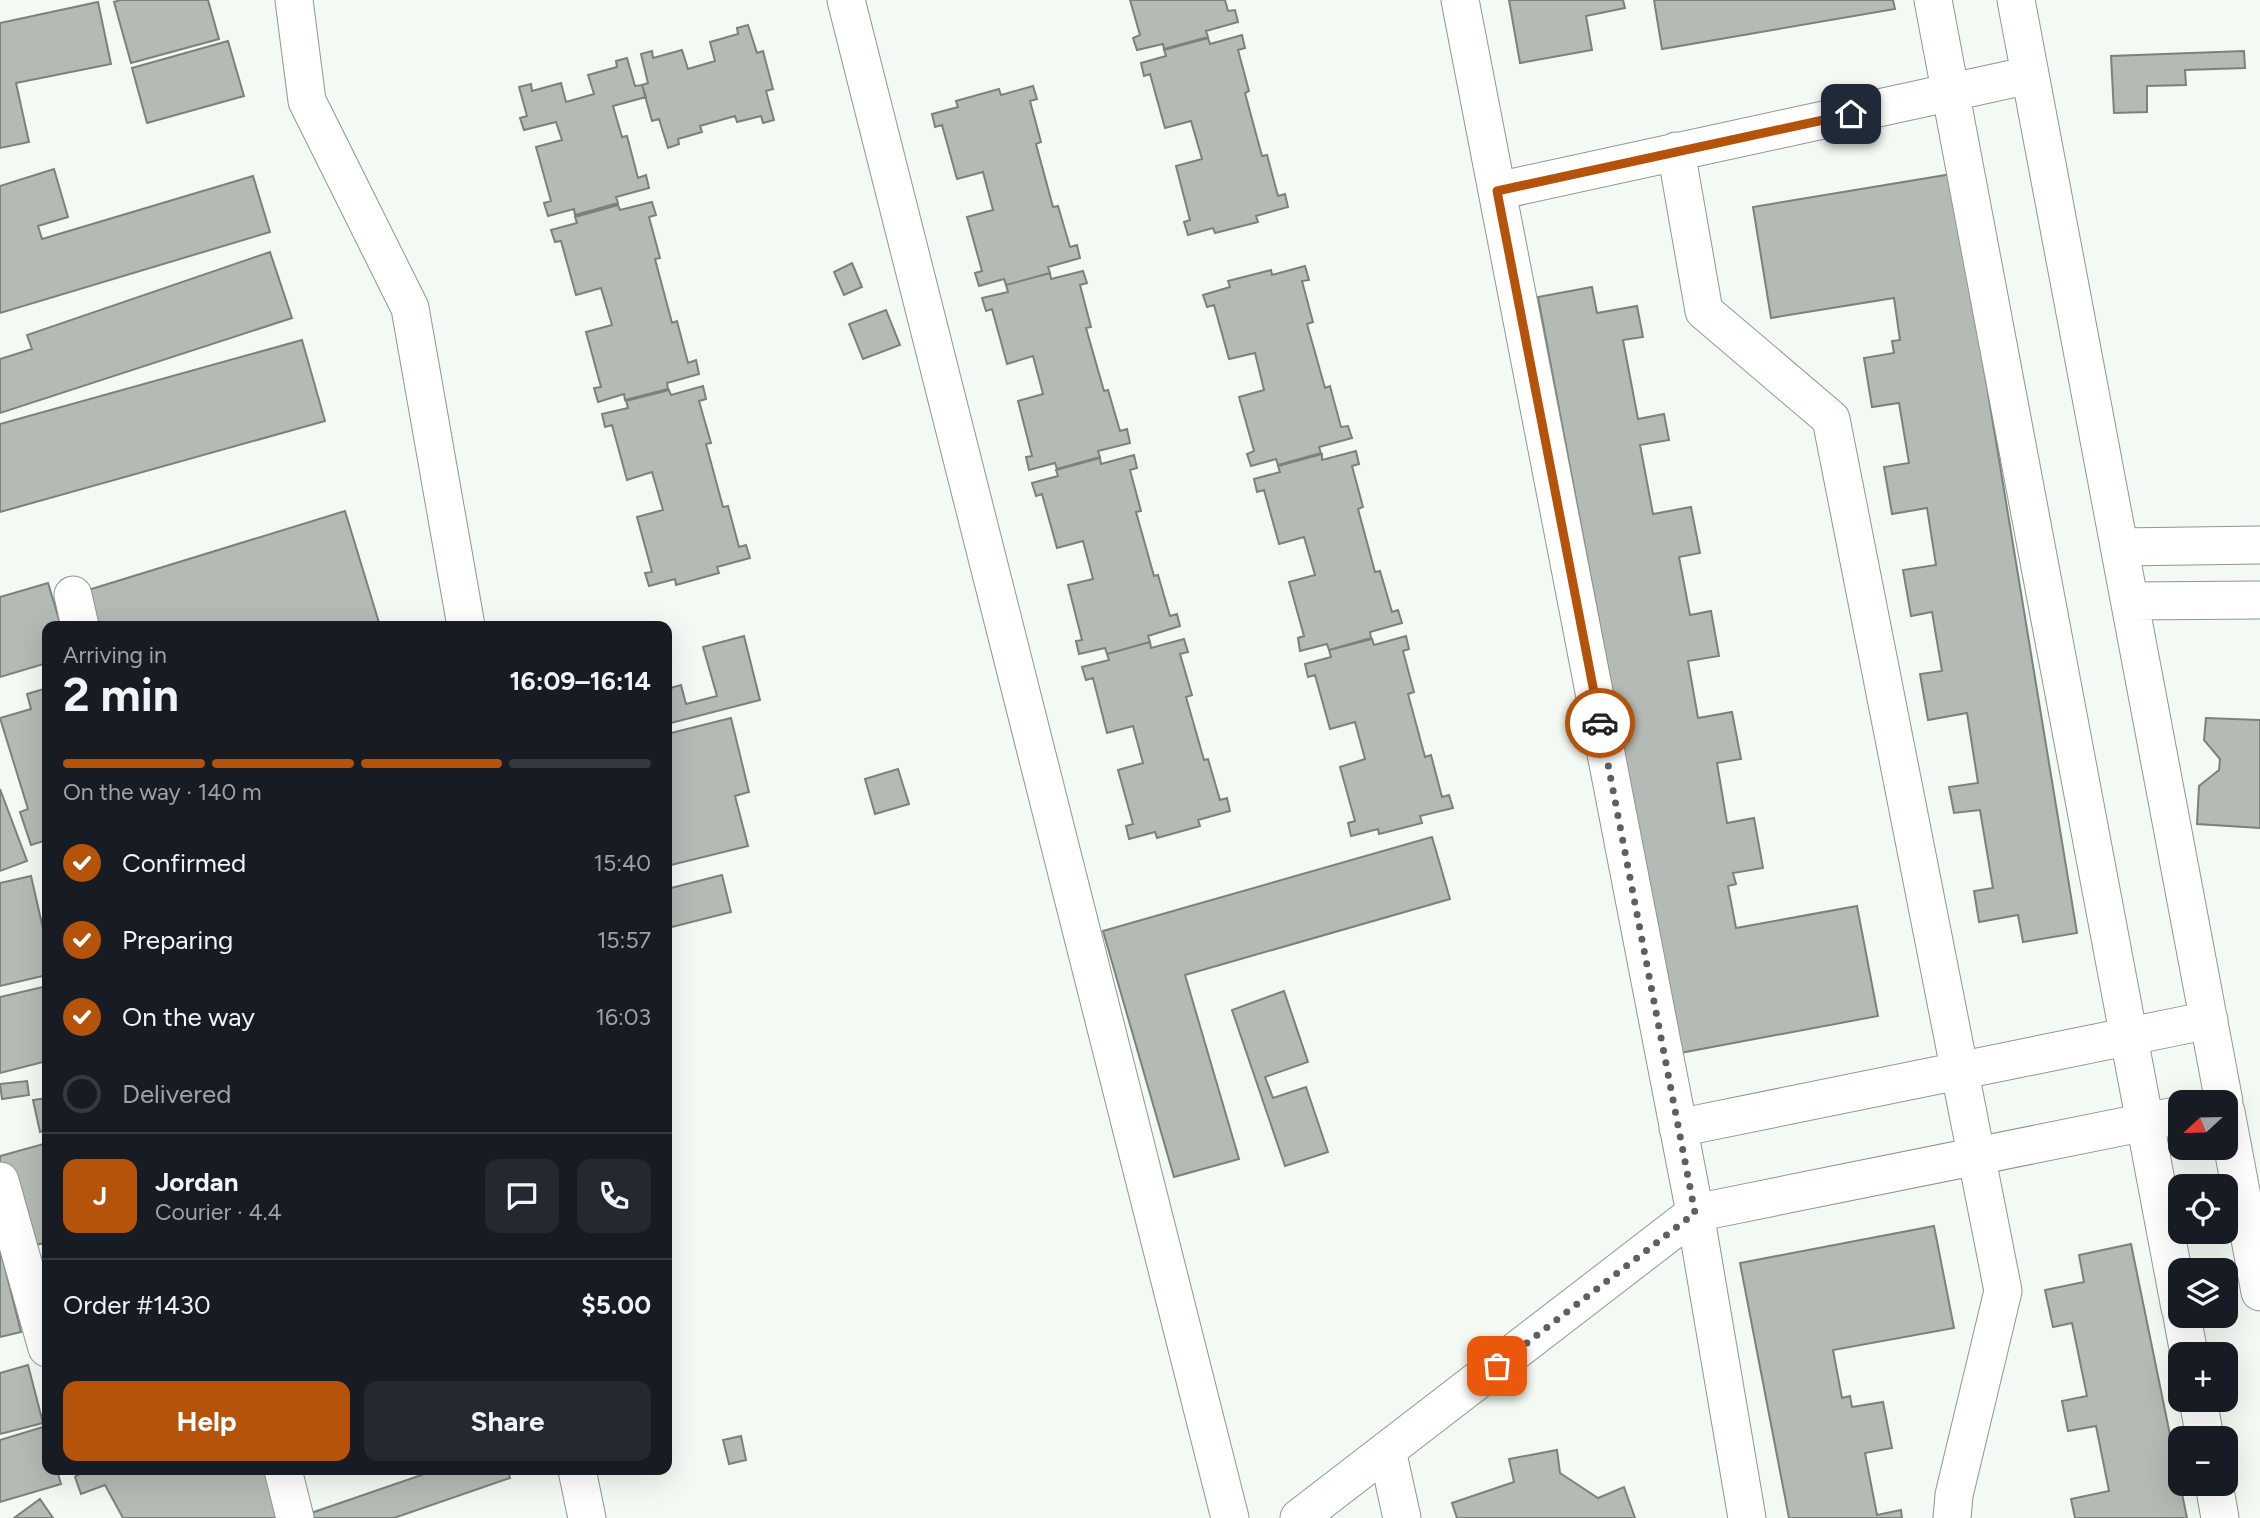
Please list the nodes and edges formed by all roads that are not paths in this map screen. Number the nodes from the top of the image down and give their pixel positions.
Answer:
1 (294, 0) edge
2 (846, 0) edge
3 (1460, 0) edge
4 (1933, 0) edge
5 (2016, 0) edge
6 (2030, 75) junction
7 (1950, 92) junction
8 (1676, 151) junction
9 (1497, 191) junction
10 (2260, 545) edge
11 (2120, 547) junction
12 (2260, 600) edge
13 (2130, 601) junction
14 (465, 621) edge
15 (2209, 1020) junction
16 (2129, 1036) junction
17 (1960, 1071) junction
18 (2222, 1090) edge
19 (2168, 1117) edge
20 (2145, 1122) junction
21 (1678, 1128) junction
22 (1976, 1156) junction
23 (2235, 1160) edge
24 (0, 1181) edge
25 (1695, 1213) junction
26 (2171, 1258) edge
27 (2260, 1292) edge
28 (42, 1330) edge
29 (1387, 1450) junction
30 (284, 1475) edge
31 (578, 1475) edge
32 (2216, 1496) edge
33 (295, 1518) edge
34 (587, 1518) edge
35 (1230, 1518) edge
36 (1299, 1518) edge
37 (1402, 1518) edge
38 (1746, 1518) edge
39 (1952, 1518) edge
40 (2220, 1518) edge

1 - 14 street
2 - 35 street
3 - 9 street
4 - 7 street
5 - 6 street
6 - 7 street
6 - 11 street
7 - 8 street
7 - 16 street
8 - 9 street
8 - 17 street
9 - 21 street
10 - 11 street
11 - 13 street
12 - 13 street
13 - 15 street
15 - 16 street
15 - 18 street
16 - 17 street
16 - 20 street
17 - 21 street
17 - 22 street
19 - 20 street
20 - 22 street
20 - 26 street
21 - 25 street
22 - 25 street
22 - 39 street
23 - 27 street
24 - 28 street
25 - 29 street
25 - 38 street
29 - 36 street
29 - 37 street
30 - 33 street
31 - 34 street
32 - 40 street

